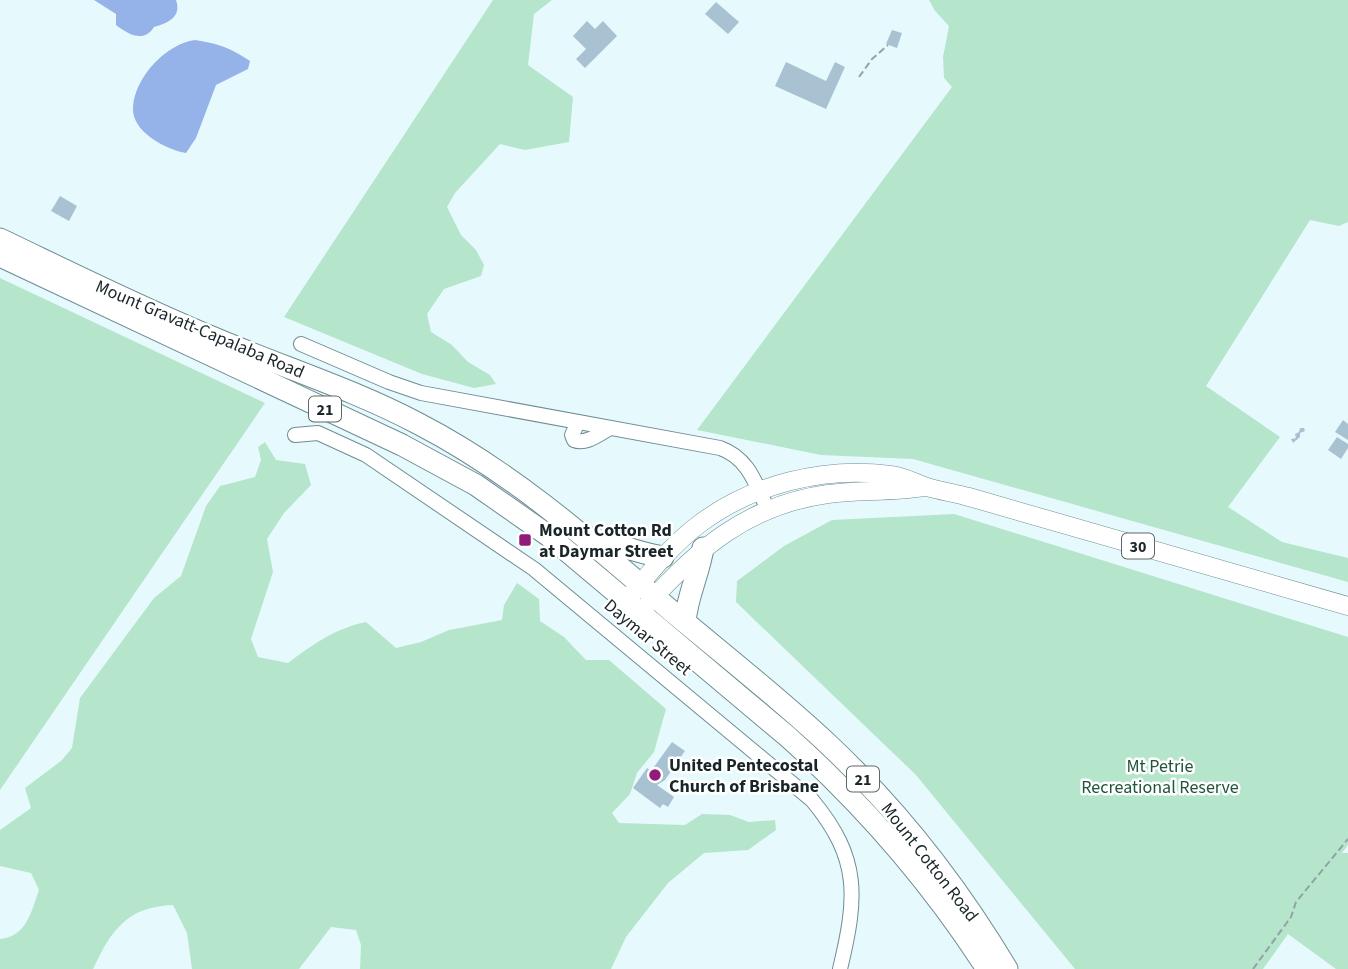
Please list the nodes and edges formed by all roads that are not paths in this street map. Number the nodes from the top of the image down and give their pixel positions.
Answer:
1 (0, 239) edge
2 (0, 256) edge
3 (301, 344) dead end
4 (295, 435) dead end
5 (927, 487) junction
6 (759, 491) junction
7 (768, 510) junction
8 (583, 536) junction
9 (703, 548) junction
10 (663, 557) junction
11 (648, 590) junction
12 (1348, 606) edge
13 (633, 607) junction
14 (685, 622) junction
15 (840, 969) edge
16 (987, 969) edge
17 (1007, 969) edge

1 - 8 highway, Mount Gravatt-Capalaba Road / 21
2 - 13 highway, Mount Gravatt-Capalaba Road / 21
3 - 6 street, Mount Gravatt-Capalaba Road
4 - 15 street, Daymar Street
5 - 6 main road, 30
5 - 7 main road, 30
5 - 12 main road, 30
6 - 7 street, Mount Gravatt-Capalaba Road
6 - 10 main road, 30
7 - 9 main road, 30
8 - 10 highway
8 - 11 highway, Mount Gravatt-Capalaba Road / 21
9 - 11 main road, 30
9 - 14 highway
10 - 11 main road, 30
11 - 13 main road
11 - 14 highway, Mount Cotton Road / 21
13 - 16 highway, Mount Cotton Road / 21
14 - 17 highway, Mount Cotton Road / 21

